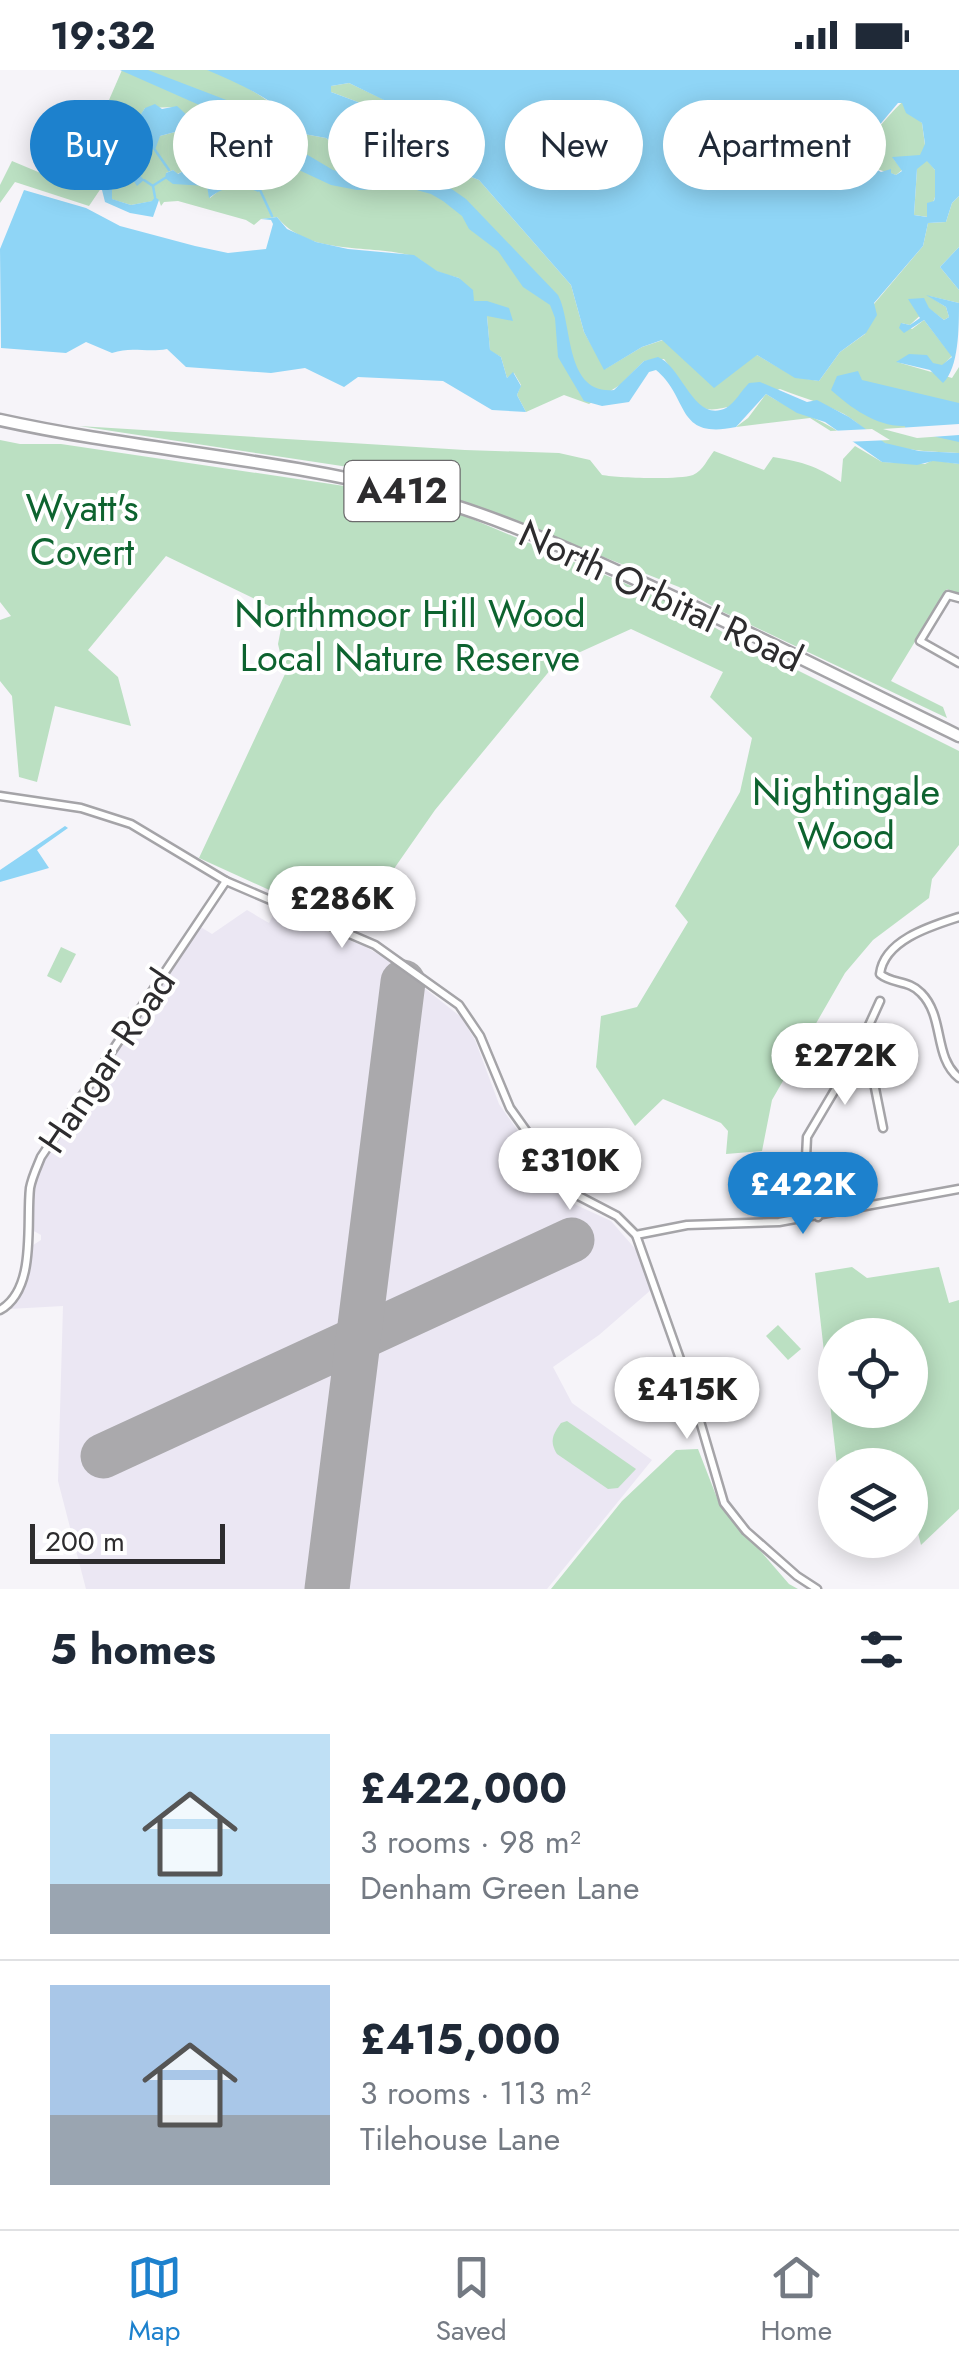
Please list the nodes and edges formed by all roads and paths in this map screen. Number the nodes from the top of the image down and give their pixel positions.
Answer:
1 (0, 420) edge
2 (959, 598) edge
3 (959, 663) edge
4 (959, 736) edge
5 (0, 796) edge
6 (226, 880) junction
7 (959, 917) edge
8 (880, 1001) dead end
9 (855, 1056) junction
10 (959, 1078) edge
11 (883, 1128) dead end
12 (959, 1189) edge
13 (818, 1217) junction
14 (636, 1235) junction
15 (0, 1310) edge
16 (817, 1589) edge

1 - 4 main road, North Orbital Road / A412
2 - 3 street
5 - 6 street
6 - 14 street
6 - 15 street, Hangar Road
7 - 10 street
8 - 9 street
9 - 11 street
9 - 13 street
12 - 13 street
13 - 14 street
14 - 16 street

